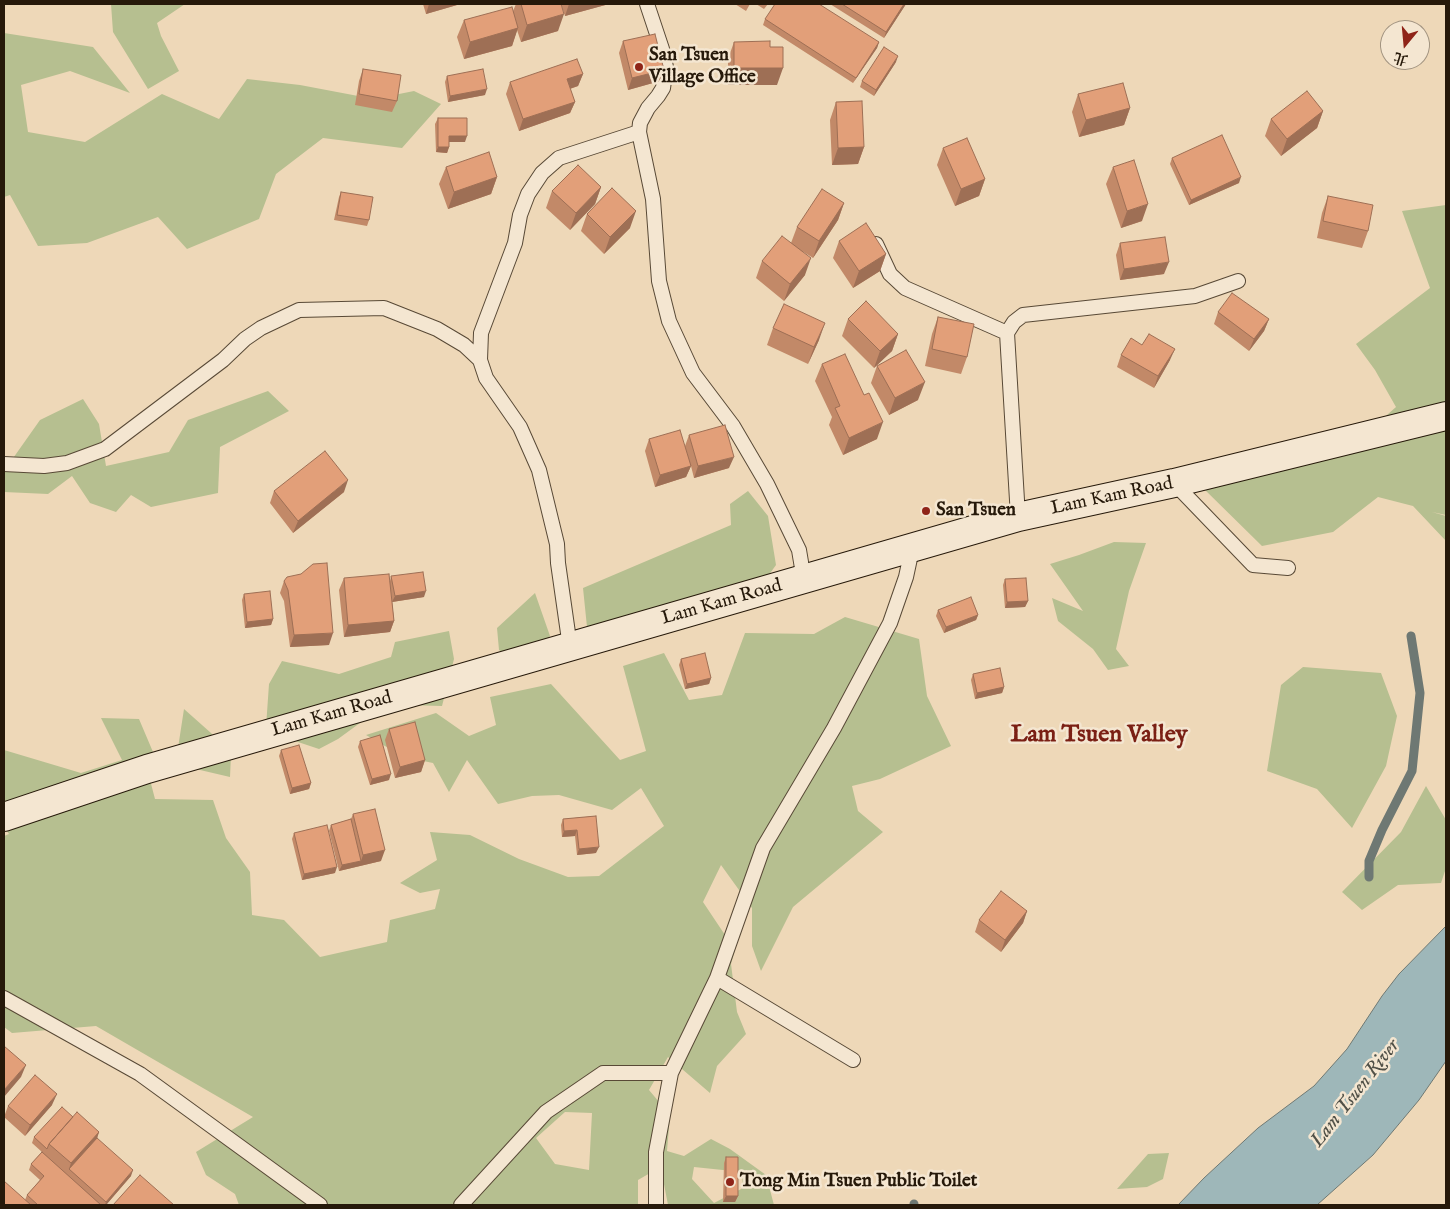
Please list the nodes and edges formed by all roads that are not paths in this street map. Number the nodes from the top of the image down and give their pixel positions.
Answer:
1 (648, 4) edge
2 (639, 132) junction
3 (869, 230) edge
4 (1238, 281) dead end
5 (1007, 333) junction
6 (480, 360) junction
7 (1446, 416) edge
8 (4, 464) edge
9 (1174, 483) junction
10 (1018, 517) junction
11 (912, 549) junction
12 (1288, 568) dead end
13 (804, 580) junction
14 (570, 647) junction
15 (4, 817) edge
16 (717, 978) junction
17 (4, 998) edge
18 (853, 1060) dead end
19 (671, 1073) junction
20 (320, 1205) edge
21 (461, 1205) edge
22 (656, 1205) edge

1 - 2 lane
2 - 6 lane
2 - 13 lane
3 - 5 lane
4 - 5 lane
5 - 10 lane
6 - 8 lane
6 - 14 lane
7 - 9 main road, Lam Kam Road
9 - 10 main road, Lam Kam Road
9 - 12 lane
10 - 11 main road, Lam Kam Road
11 - 13 main road, Lam Kam Road
11 - 16 lane
13 - 14 main road, Lam Kam Road
14 - 15 main road, Lam Kam Road
16 - 18 lane
16 - 19 lane
17 - 20 lane
19 - 21 lane
19 - 22 lane

